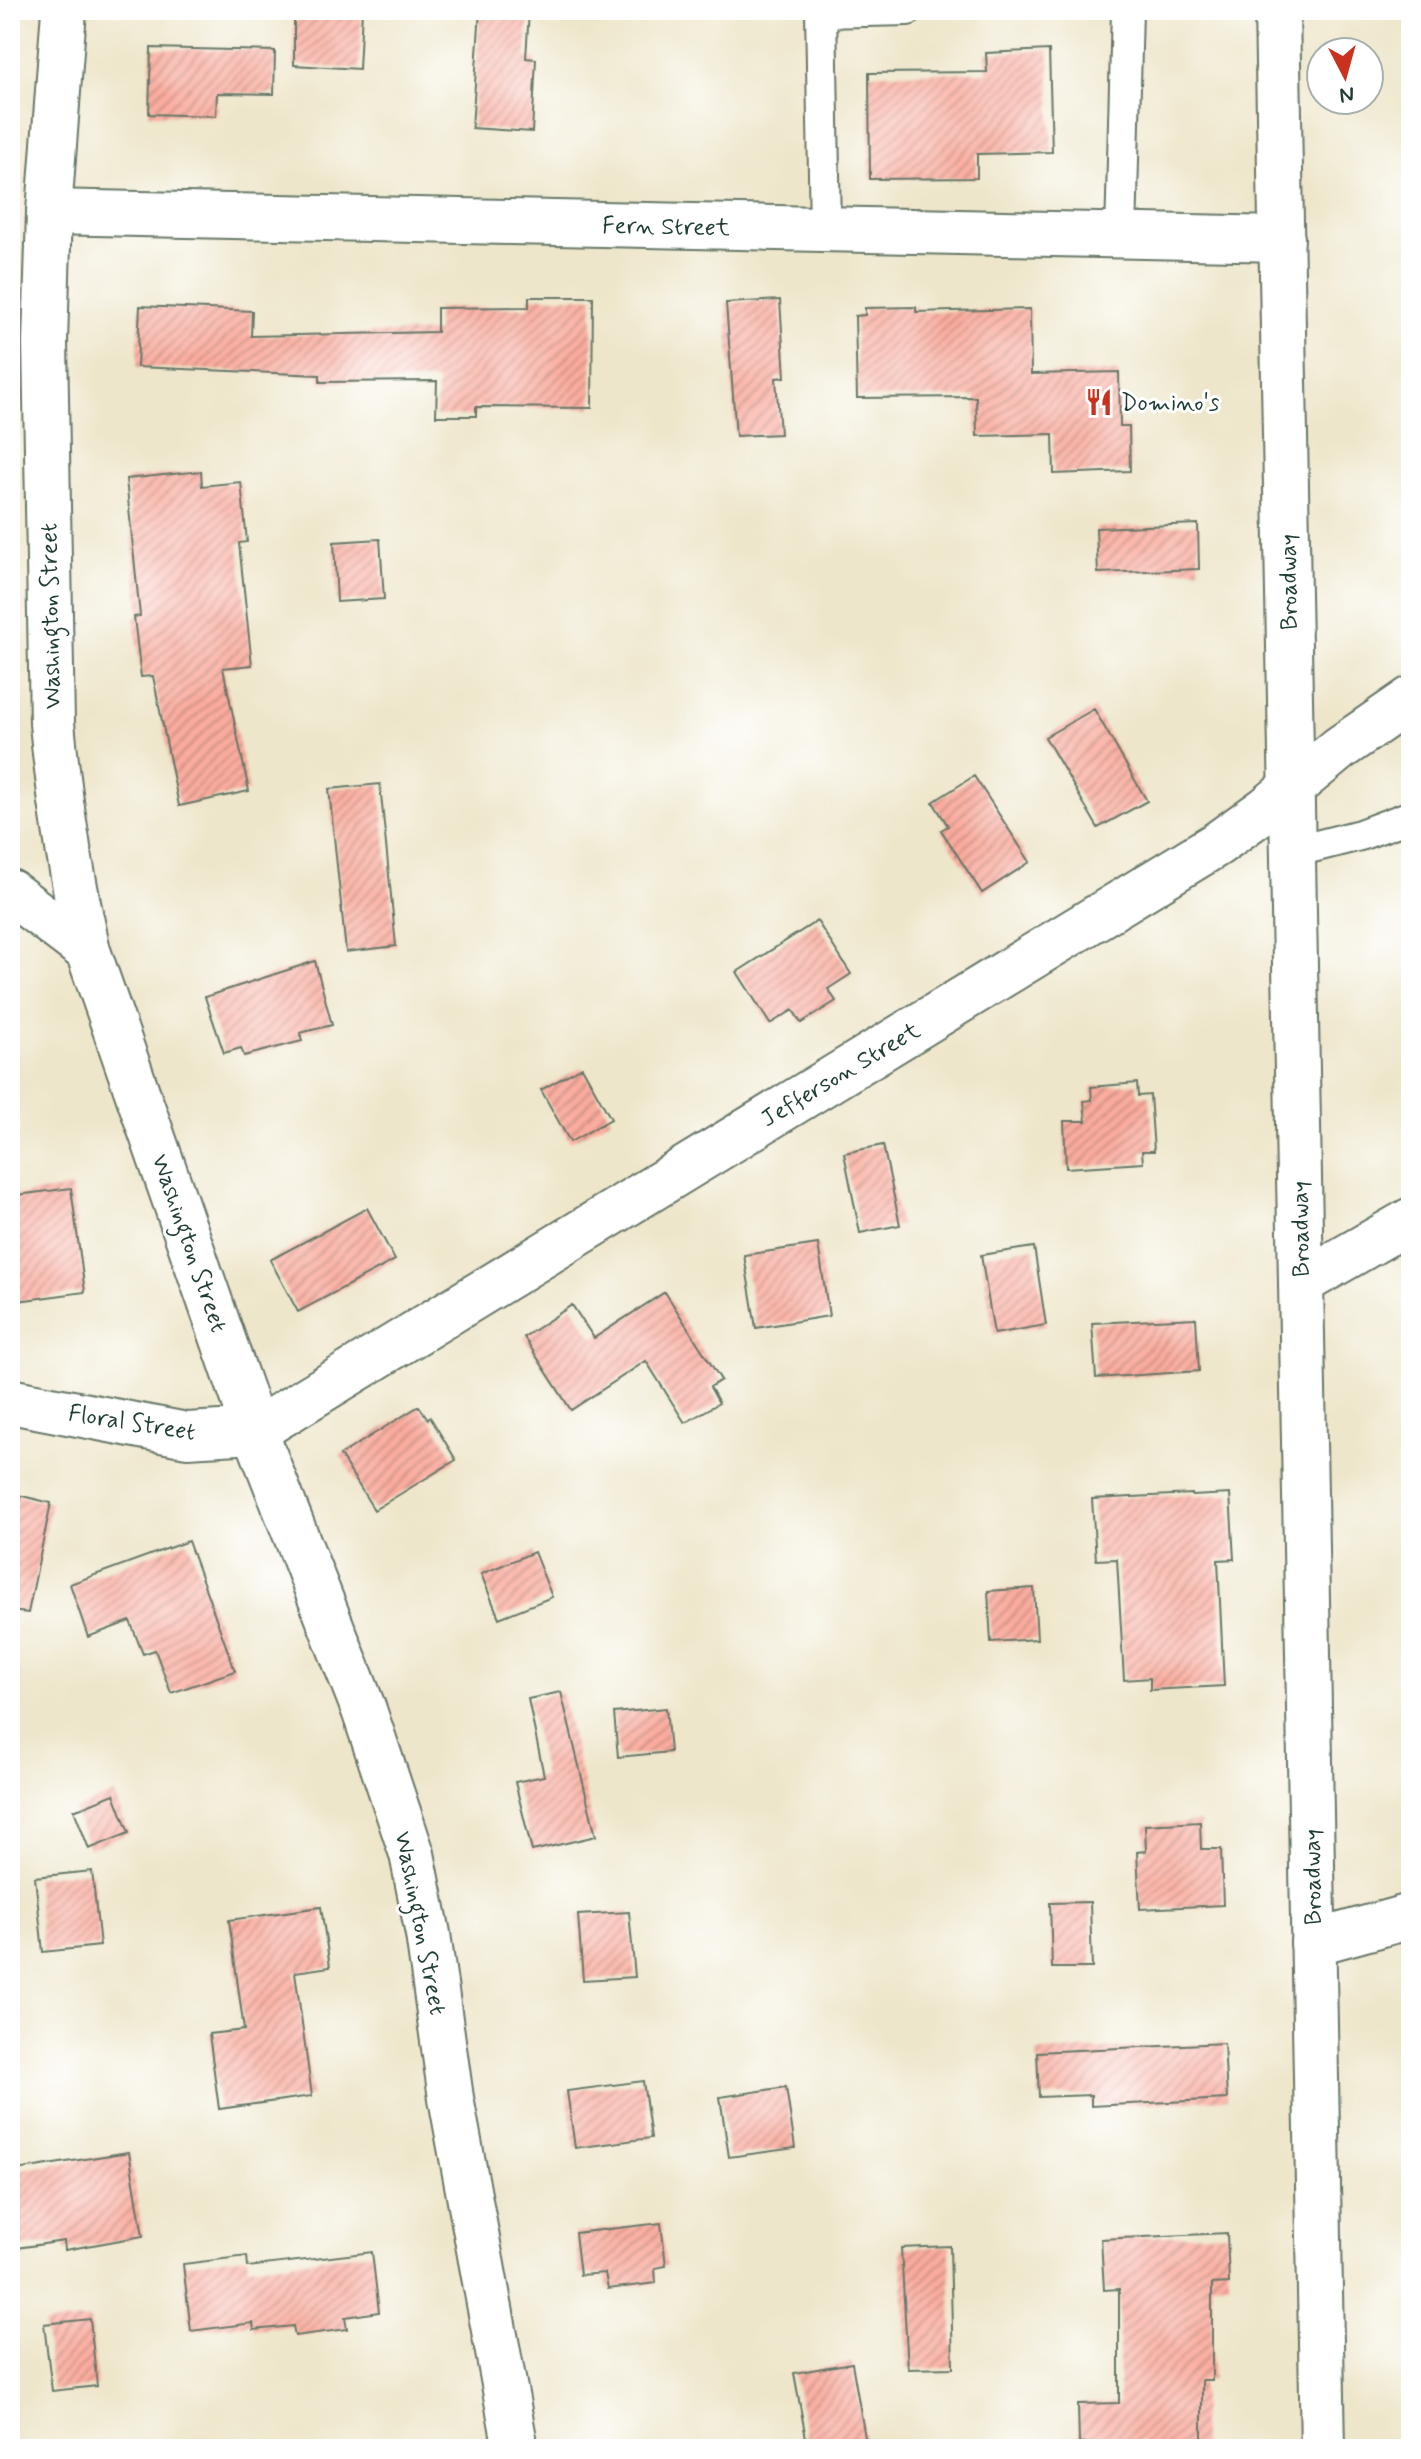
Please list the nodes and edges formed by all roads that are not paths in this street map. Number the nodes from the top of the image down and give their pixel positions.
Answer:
1 (64, 10) edge
2 (908, 10) edge
3 (1127, 10) edge
4 (1277, 10) edge
5 (821, 11) edge
6 (49, 212) junction
7 (825, 229) junction
8 (1121, 235) junction
9 (1282, 239) junction
10 (1411, 699) edge
11 (1291, 787) junction
12 (1411, 816) edge
13 (1293, 852) junction
14 (10, 892) edge
15 (88, 951) junction
16 (1411, 1220) edge
17 (1301, 1283) junction
18 (10, 1401) edge
19 (255, 1431) junction
20 (1411, 1916) edge
21 (1313, 1943) junction
22 (508, 2448) edge
23 (1323, 2449) edge

1 - 6 street, Washington Street
2 - 5 lane
3 - 8 lane
4 - 9 street, Broadway
5 - 7 lane
6 - 7 street, Fern Street
6 - 15 street, Washington Street
7 - 8 street, Fern Street
8 - 9 street, Fern Street
9 - 11 street, Broadway
10 - 11 street, Jefferson Street
11 - 13 street, Broadway
11 - 19 street, Jefferson Street
12 - 13 lane
13 - 17 street, Broadway
14 - 15 street
15 - 19 street, Washington Street
16 - 17 street
17 - 21 street, Broadway
18 - 19 street, Floral Street
19 - 22 street, Washington Street
20 - 21 street
21 - 23 street, Broadway

